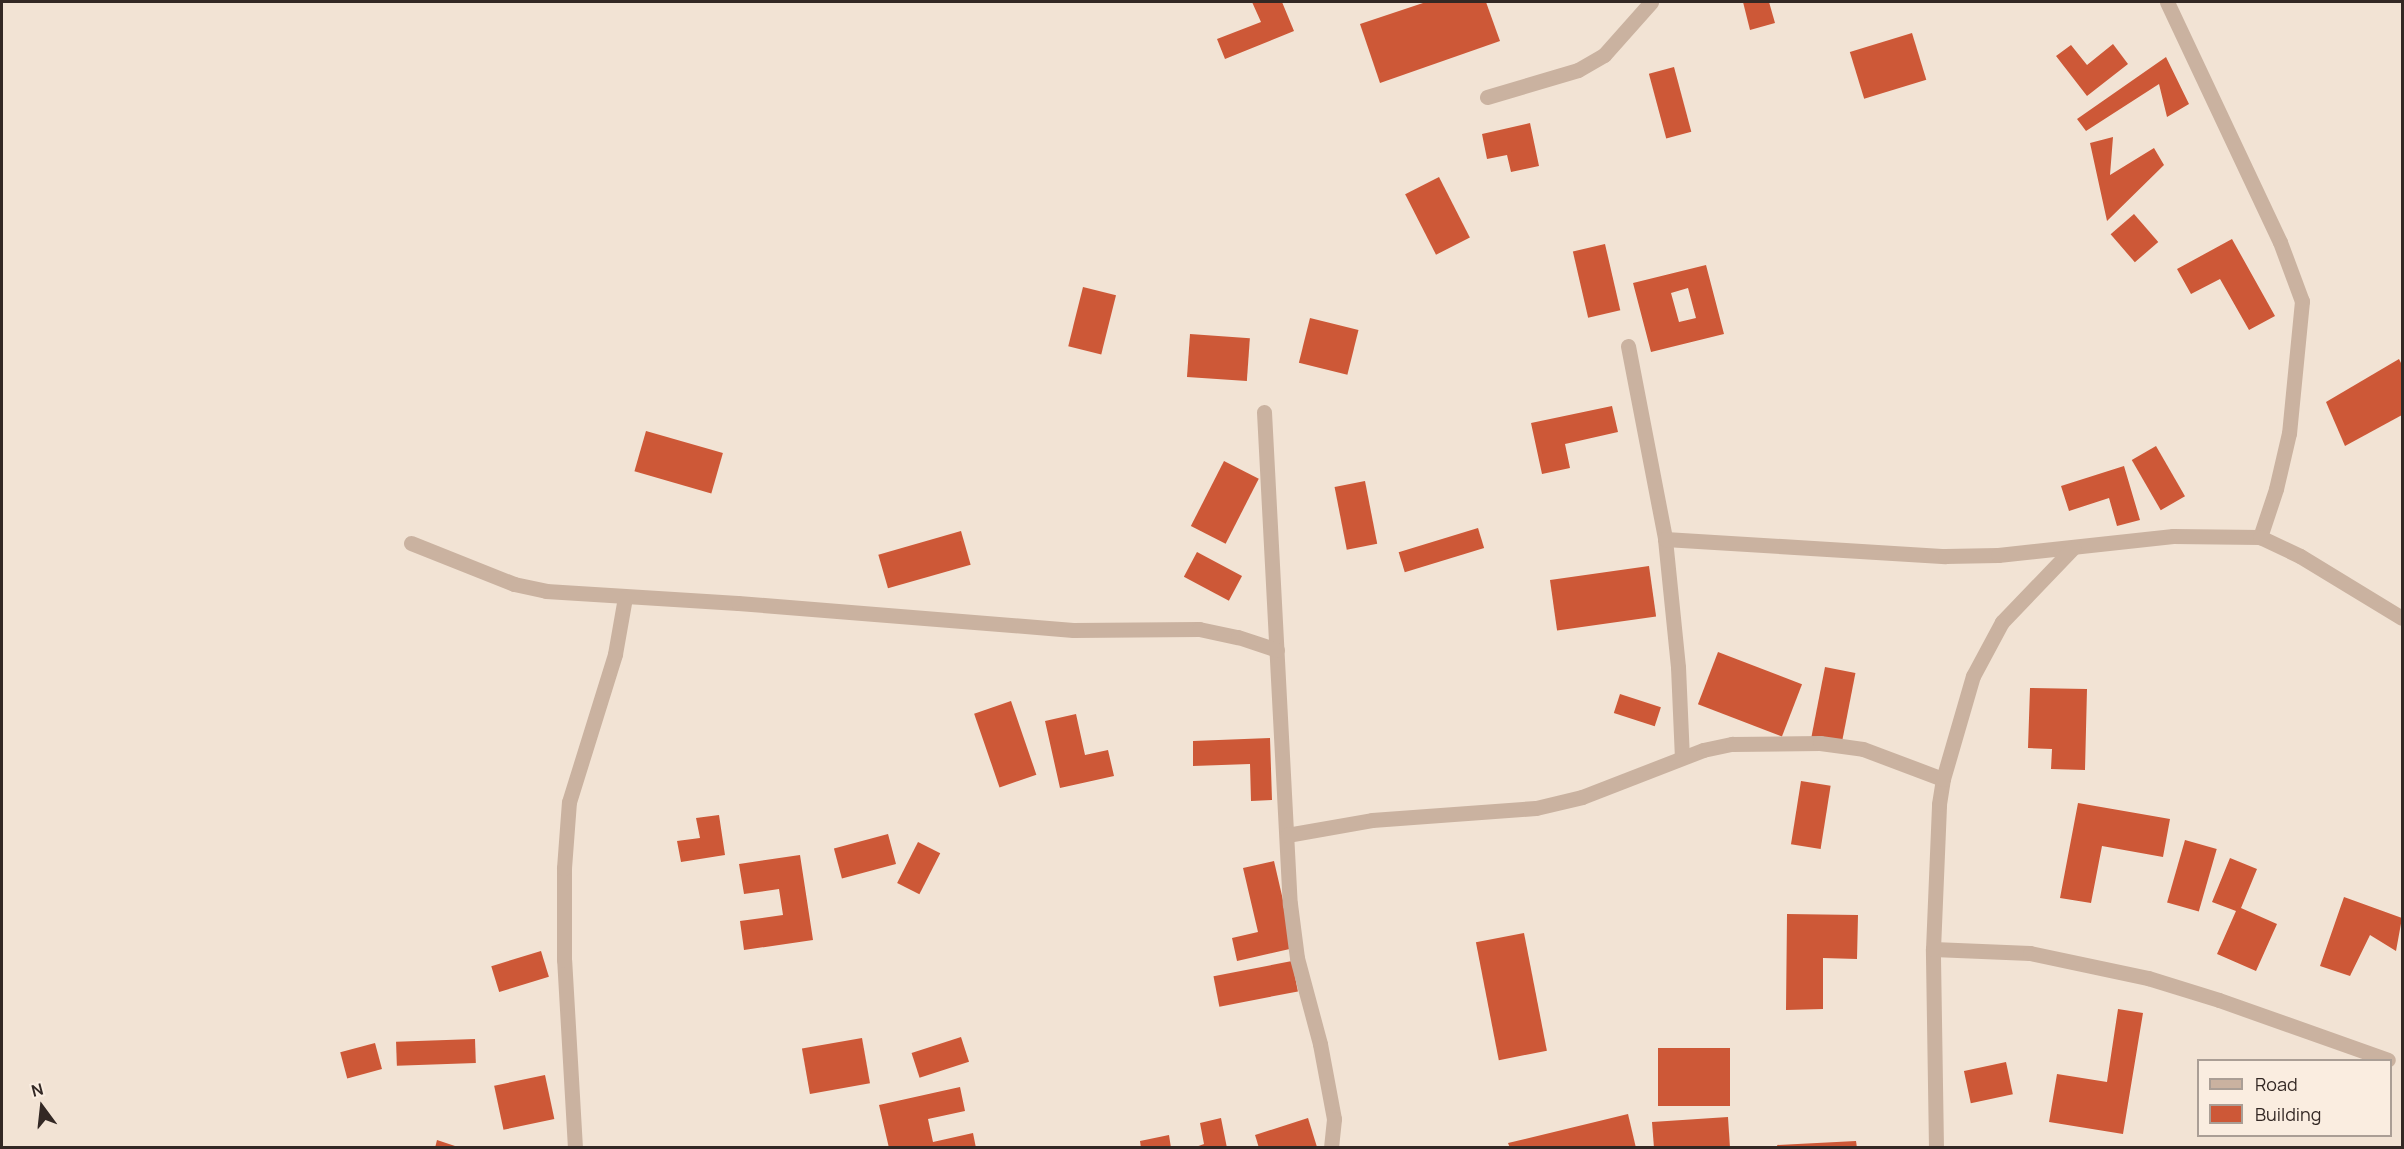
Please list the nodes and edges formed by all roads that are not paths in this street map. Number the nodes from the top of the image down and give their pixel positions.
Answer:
1 (1651, 2) edge
2 (2167, 2) edge
3 (1487, 97) dead end
4 (1628, 345) dead end
5 (1264, 412) dead end
6 (2260, 537) junction
7 (1665, 539) junction
8 (411, 543) dead end
9 (2073, 548) junction
10 (625, 597) junction
11 (2403, 618) edge
12 (1277, 650) junction
13 (1682, 757) junction
14 (1943, 779) junction
15 (1287, 835) junction
16 (1934, 949) junction
17 (2384, 1059) edge
18 (575, 1148) edge
19 (1331, 1148) edge
20 (1936, 1148) edge

1 - 3 street
2 - 6 street
4 - 7 street
5 - 12 street
6 - 9 street
6 - 11 street
7 - 9 street
7 - 13 street
8 - 10 street
9 - 14 street
10 - 12 street
10 - 18 street
12 - 15 street
13 - 14 street
13 - 15 street
14 - 16 street
15 - 19 street
16 - 17 street
16 - 20 street

